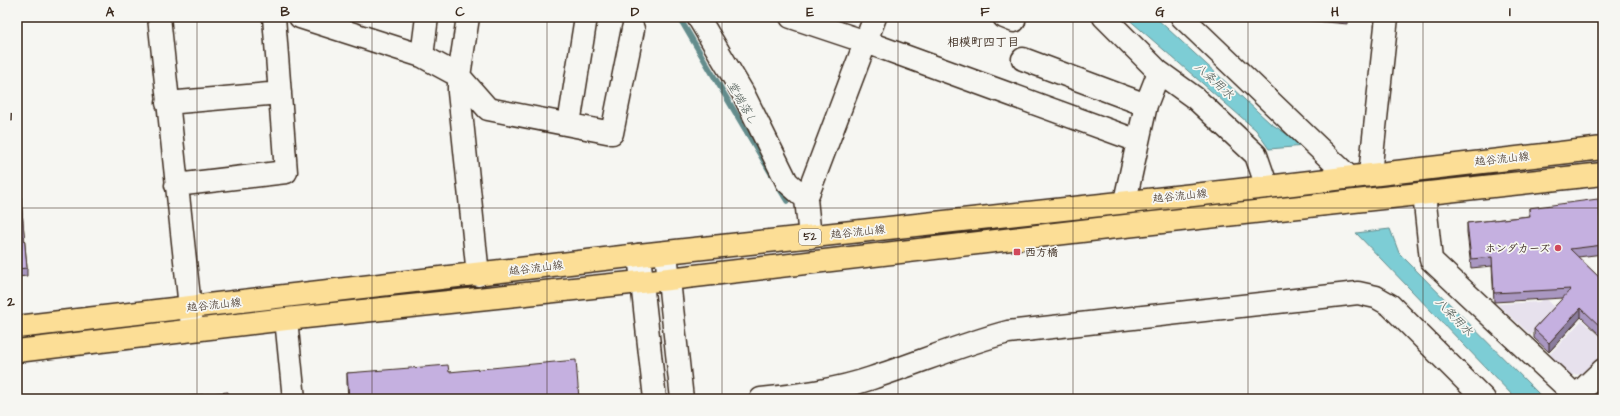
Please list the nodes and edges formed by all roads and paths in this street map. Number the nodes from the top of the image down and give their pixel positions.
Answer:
1 (159, 17) edge
2 (274, 17) edge
3 (300, 17) edge
4 (427, 17) edge
5 (468, 17) edge
6 (586, 17) edge
7 (698, 17) edge
8 (791, 17) edge
9 (875, 17) edge
10 (1104, 17) edge
11 (1182, 17) edge
12 (1387, 17) edge
13 (354, 25) edge
14 (633, 29) dead end
15 (866, 42) junction
16 (422, 56) junction
17 (1023, 59) dead end
18 (1159, 72) junction
19 (459, 76) junction
20 (280, 93) junction
21 (167, 103) junction
22 (1146, 105) junction
23 (569, 124) junction
24 (1138, 141) junction
25 (1603, 148) edge
26 (1603, 174) edge
27 (1359, 175) junction
28 (176, 185) junction
29 (1267, 187) junction
30 (1424, 194) junction
31 (806, 199) junction
32 (1125, 201) junction
33 (810, 237) junction
34 (666, 252) junction
35 (639, 255) junction
36 (478, 275) junction
37 (668, 279) junction
38 (642, 282) junction
39 (191, 307) junction
40 (286, 319) junction
41 (17, 327) edge
42 (193, 331) junction
43 (17, 351) edge
44 (1603, 370) edge
45 (1577, 397) edge
46 (294, 399) edge
47 (655, 399) edge
48 (682, 399) edge
49 (761, 399) edge
50 (1484, 399) edge

1 - 21 street
2 - 20 street
3 - 13 street
4 - 16 street
5 - 19 street
6 - 23 street
7 - 31 street
8 - 15 street
9 - 15 street
10 - 18 street
11 - 27 street
12 - 27 street
13 - 16 street
14 - 23 street
15 - 24 street
15 - 31 street
16 - 19 street
17 - 22 street
18 - 22 street
18 - 29 street
19 - 23 street
19 - 36 street
20 - 21 street
20 - 28 street
21 - 28 street
22 - 24 street
24 - 32 street
25 - 27 main road, 越谷流山線 / 52
26 - 30 main road, 越谷流山線
27 - 29 main road, 越谷流山線 / 52
28 - 39 street
29 - 32 main road, 越谷流山線 / 52
30 - 37 main road, 越谷流山線
30 - 45 street
31 - 33 street
32 - 33 main road, 越谷流山線 / 52
33 - 34 main road, 越谷流山線 / 52
34 - 35 main road, 越谷流山線 / 52
34 - 37 street
35 - 36 main road, 越谷流山線 / 52
35 - 38 street
36 - 39 main road, 越谷流山線 / 52
37 - 38 main road, 越谷流山線
37 - 48 street
38 - 40 main road, 越谷流山線
38 - 47 street
39 - 41 main road, 越谷流山線 / 52
39 - 42 street
40 - 42 main road, 越谷流山線
40 - 46 street
42 - 43 main road, 越谷流山線
44 - 45 street
49 - 50 street

